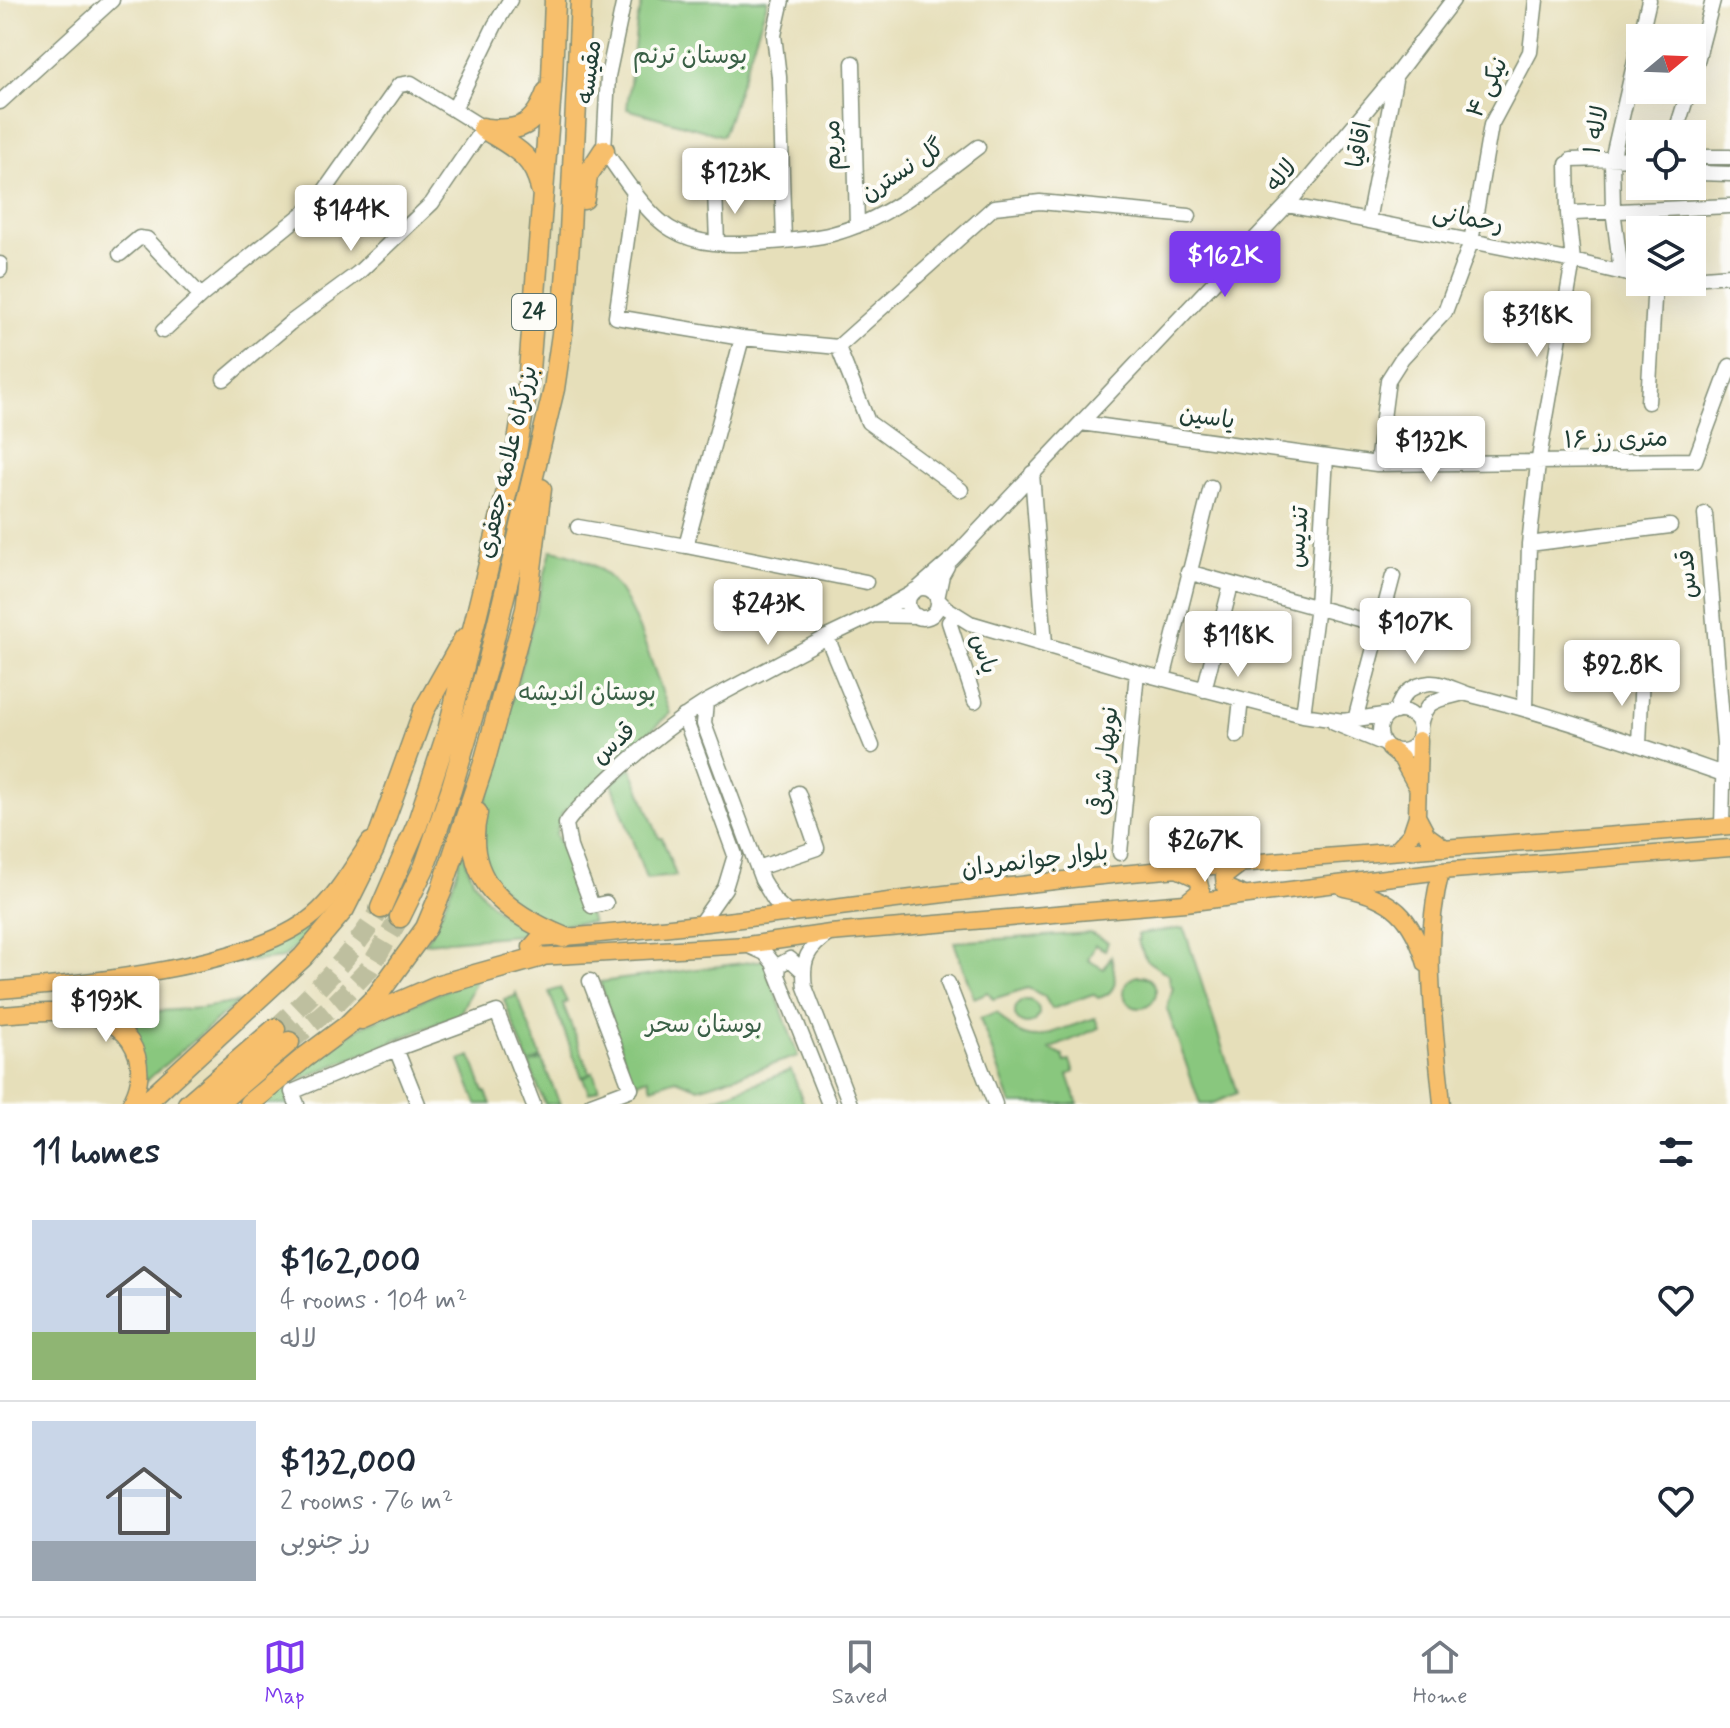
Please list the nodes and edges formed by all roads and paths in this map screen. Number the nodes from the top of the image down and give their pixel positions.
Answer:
1 (112, 0) edge
2 (510, 0) edge
3 (555, 0) edge
4 (581, 0) edge
5 (624, 0) edge
6 (782, 0) edge
7 (1453, 0) edge
8 (1536, 0) edge
9 (1649, 0) edge
10 (1713, 0) edge
11 (1644, 24) edge
12 (1705, 24) edge
13 (853, 63) dead end
14 (1395, 76) junction
15 (552, 78) junction
16 (1626, 100) edge
17 (0, 102) edge
18 (454, 109) junction
19 (483, 128) junction
20 (978, 147) dead end
21 (604, 150) junction
22 (1706, 157) edge
23 (1730, 157) edge
24 (1626, 159) edge
25 (1612, 160) junction
26 (1706, 173) edge
27 (1730, 174) edge
28 (634, 190) junction
29 (715, 190) dead end
30 (543, 200) junction
31 (1287, 205) junction
32 (1730, 206) edge
33 (1613, 210) junction
34 (1574, 213) dead end
35 (1189, 216) dead end
36 (1368, 221) junction
37 (857, 226) junction
38 (570, 231) junction
39 (784, 241) junction
40 (1471, 242) junction
41 (717, 243) junction
42 (120, 254) dead end
43 (1573, 261) junction
44 (1621, 271) junction
45 (1626, 273) edge
46 (1730, 275) edge
47 (1706, 277) edge
48 (201, 296) junction
49 (1654, 296) edge
50 (163, 331) dead end
51 (742, 338) junction
52 (838, 347) junction
53 (1730, 366) edge
54 (224, 379) dead end
55 (554, 389) junction
56 (1648, 402) dead end
57 (1081, 423) junction
58 (1326, 457) junction
59 (1377, 464) junction
60 (1538, 464) junction
61 (1032, 473) junction
62 (1211, 487) dead end
63 (961, 490) dead end
64 (1705, 514) dead end
65 (1670, 526) dead end
66 (578, 527) dead end
67 (1529, 544) junction
68 (686, 546) junction
69 (952, 559) junction
70 (1188, 572) junction
71 (1393, 576) dead end
72 (866, 582) dead end
73 (1231, 585) junction
74 (914, 592) junction
75 (937, 599) junction
76 (1317, 606) junction
77 (873, 615) junction
78 (922, 617) junction
79 (475, 618) junction
80 (949, 622) junction
81 (970, 623) junction
82 (1380, 625) junction
83 (827, 637) junction
84 (1045, 644) junction
85 (1137, 672) junction
86 (1642, 672) dead end
87 (1163, 679) junction
88 (1204, 690) junction
89 (1465, 693) junction
90 (1241, 699) junction
91 (975, 701) dead end
92 (706, 702) junction
93 (1525, 708) junction
94 (1393, 713) junction
95 (1303, 715) junction
96 (684, 716) junction
97 (1355, 720) junction
98 (1330, 721) junction
99 (1419, 734) junction
100 (1237, 736) dead end
101 (1727, 741) edge
102 (1639, 745) junction
103 (872, 746) dead end
104 (1387, 746) junction
105 (484, 763) junction
106 (1723, 774) junction
107 (1418, 790) junction
108 (798, 793) dead end
109 (1417, 816) junction
110 (386, 817) junction
111 (1726, 827) edge
112 (1445, 848) junction
113 (1730, 848) edge
114 (1396, 850) junction
115 (1120, 853) dead end
116 (1243, 862) junction
117 (758, 868) junction
118 (1177, 869) junction
119 (1441, 871) junction
120 (1328, 885) junction
121 (1246, 896) junction
122 (606, 903) dead end
123 (1185, 903) junction
124 (790, 915) junction
125 (699, 925) junction
126 (830, 933) junction
127 (563, 937) junction
128 (747, 945) junction
129 (539, 948) junction
130 (803, 971) junction
131 (778, 975) junction
132 (1431, 980) junction
133 (590, 981) dead end
134 (948, 983) dead end
135 (5, 990) edge
136 (53, 1012) junction
137 (0, 1015) edge
138 (347, 1026) junction
139 (396, 1049) junction
140 (295, 1098) edge
141 (130, 1104) edge
142 (144, 1104) edge
143 (188, 1104) edge
144 (217, 1104) edge
145 (249, 1104) edge
146 (418, 1104) edge
147 (533, 1104) edge
148 (591, 1104) edge
149 (829, 1104) edge
150 (850, 1104) edge
151 (995, 1104) edge
152 (1442, 1104) edge

1 - 17 street
2 - 18 street
3 - 15 highway, بزرگراه علامه جعفری / 24
4 - 38 highway, بزرگراه علامه جعفری / 24
5 - 21 street, مقیسه
6 - 39 street
7 - 14 street, لاله
8 - 40 street, نیکی ۴
9 - 11 street, لاله ۱
10 - 12 street
13 - 37 street, مریم
14 - 31 street, لاله
14 - 36 street, اقاقیا
15 - 19 highway
15 - 30 highway, بزرگراه علامه جعفری / 24
16 - 25 street, لاله ۱
18 - 19 street
18 - 48 street
19 - 30 highway
19 - 54 street
20 - 37 street, گل نسترن
21 - 28 street, گل نسترن
21 - 38 highway
22 - 23 street
24 - 25 street
25 - 33 street, لاله ۱
25 - 43 street
26 - 27 street
28 - 41 street, گل نسترن
28 - 51 street
29 - 41 street
30 - 79 highway, بزرگراه علامه جعفری / 24
31 - 36 street, رحمانی
31 - 57 street, لاله
32 - 33 street
33 - 34 street
33 - 44 street, لاله ۱
35 - 52 street
36 - 40 street, رحمانی
37 - 39 street, گل نسترن
38 - 55 highway, بزرگراه علامه جعفری / 24
39 - 41 street, گل نسترن
40 - 43 street, رحمانی
40 - 59 street, نیکی ۴
42 - 48 street
43 - 44 street, رحمانی
43 - 60 street
44 - 45 street, رحمانی
46 - 47 street
48 - 50 street
49 - 56 street
51 - 52 street
51 - 68 street
52 - 63 street
53 - 60 street, ۱۶ متری رز
55 - 79 highway, بزرگراه علامه جعفری / 24
55 - 105 highway
57 - 58 street, یاسین
57 - 61 street, لاله
58 - 59 street, یاسین
58 - 76 street, تندیس
59 - 60 street, ۱۶ متری رز
60 - 67 street
61 - 69 street, لاله
61 - 84 street
62 - 70 street
64 - 101 street, قدس
65 - 67 street
66 - 68 street
67 - 93 street
68 - 72 street
69 - 74 street, لاله
69 - 75 street
70 - 73 street
70 - 87 street
71 - 82 street
73 - 76 street
73 - 88 street
74 - 75 street
74 - 77 street, لاله
74 - 78 street
75 - 78 street
75 - 81 street
76 - 82 street
76 - 95 street, تندیس
77 - 78 street
77 - 83 street, قدس
78 - 80 street
79 - 110 highway
80 - 81 street
80 - 91 street, یاس
81 - 84 street
82 - 97 street
83 - 92 street, قدس
83 - 103 street
84 - 85 street
85 - 87 street
85 - 115 street, نوبهار شرقی
86 - 102 street
87 - 88 street
88 - 90 street
89 - 93 street
89 - 94 street
89 - 99 street
90 - 95 street
90 - 100 street
92 - 96 street, قدس
92 - 117 street
93 - 102 street
94 - 97 street
94 - 99 street
94 - 104 street
95 - 98 street
96 - 122 street, قدس
96 - 125 street
97 - 98 street
98 - 104 street
99 - 104 street
99 - 107 main road
101 - 106 street, قدس
102 - 106 street
104 - 107 main road
105 - 127 highway
105 - 138 highway
106 - 111 street, قدس
107 - 109 main road
108 - 117 street
109 - 112 main road
109 - 114 main road
110 - 135 main road
110 - 142 highway
111 - 112 main road, بلوار جوانمردان
112 - 114 main road, بلوار جوانمردان
113 - 119 main road
114 - 116 main road, بلوار جوانمردان
116 - 118 main road, بلوار جوانمردان
116 - 121 main road
117 - 124 street
118 - 123 main road
118 - 124 main road, بلوار جوانمردان
119 - 120 main road
119 - 132 main road
120 - 121 main road
120 - 132 main road
121 - 123 main road
123 - 126 main road
124 - 125 main road, بلوار جوانمردان
125 - 127 main road, بلوار جوانمردان
126 - 128 main road
126 - 130 street
127 - 129 main road, بلوار جوانمردان
128 - 129 main road
128 - 131 street
129 - 138 highway
130 - 131 street
130 - 150 street
131 - 149 street
132 - 152 main road
133 - 148 street
134 - 151 street
135 - 136 main road
136 - 137 main road
136 - 141 main road
138 - 145 highway
139 - 140 street
139 - 146 street
139 - 147 street
143 - 144 highway

